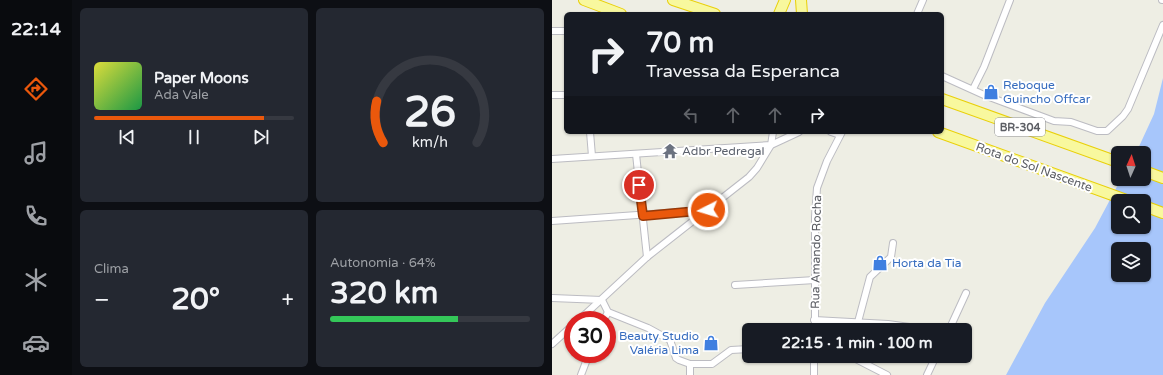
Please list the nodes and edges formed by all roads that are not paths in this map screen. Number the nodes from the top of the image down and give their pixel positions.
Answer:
1 (584, 0) edge
2 (673, 0) edge
3 (785, 0) edge
4 (801, 0) edge
5 (923, 0) edge
6 (1010, 0) edge
7 (616, 12) edge
8 (709, 12) edge
9 (780, 12) edge
10 (802, 12) edge
11 (918, 12) edge
12 (1163, 25) edge
13 (552, 31) edge
14 (564, 31) edge
15 (944, 77) edge
16 (972, 90) junction
17 (552, 95) edge
18 (564, 95) edge
19 (944, 100) edge
20 (590, 134) edge
21 (773, 134) edge
22 (795, 134) edge
23 (841, 134) edge
24 (944, 134) edge
25 (771, 145) junction
26 (636, 154) junction
27 (592, 156) junction
28 (552, 159) edge
29 (1111, 159) edge
30 (1151, 174) edge
31 (1163, 178) edge
32 (1111, 194) edge
33 (1151, 209) edge
34 (708, 210) junction
35 (1163, 213) edge
36 (552, 215) edge
37 (643, 216) junction
38 (552, 221) edge
39 (893, 243) dead end
40 (647, 257) junction
41 (815, 280) junction
42 (735, 285) dead end
43 (966, 292) dead end
44 (552, 298) edge
45 (602, 300) junction
46 (589, 311) edge
47 (608, 311) edge
48 (616, 315) edge
49 (814, 320) joint
50 (858, 322) junction
51 (867, 323) edge
52 (952, 323) edge
53 (564, 333) edge
54 (552, 344) edge
55 (742, 349) edge
56 (586, 363) edge
57 (814, 363) edge
58 (864, 363) edge
59 (933, 363) edge
60 (690, 364) junction
61 (581, 375) edge
62 (690, 375) edge
63 (814, 375) edge
64 (887, 375) edge
65 (927, 375) edge

1 - 7 highway
2 - 8 highway
3 - 9 highway
4 - 10 highway
5 - 11 street
6 - 16 street
12 - 16 street
13 - 14 street
15 - 16 street
17 - 18 street
19 - 29 highway, BR-304
20 - 27 street
21 - 25 street
22 - 25 street
23 - 41 street, Rua Amando Rocha
24 - 32 highway, Rota do Sol Nascente / BR-304
25 - 26 street
25 - 34 street
26 - 27 street
26 - 37 street
27 - 28 street
30 - 31 highway
33 - 35 highway
34 - 37 street
34 - 40 street
36 - 38 street
37 - 38 street
37 - 40 street
39 - 50 street
40 - 45 street
41 - 42 street
41 - 49 street, Rua Amando Rocha
43 - 52 street
44 - 45 street
45 - 46 street
45 - 47 street
48 - 60 street
49 - 50 street
50 - 51 street
53 - 54 street
55 - 60 street
56 - 61 street
57 - 63 street
58 - 64 street
59 - 65 street
60 - 62 street

